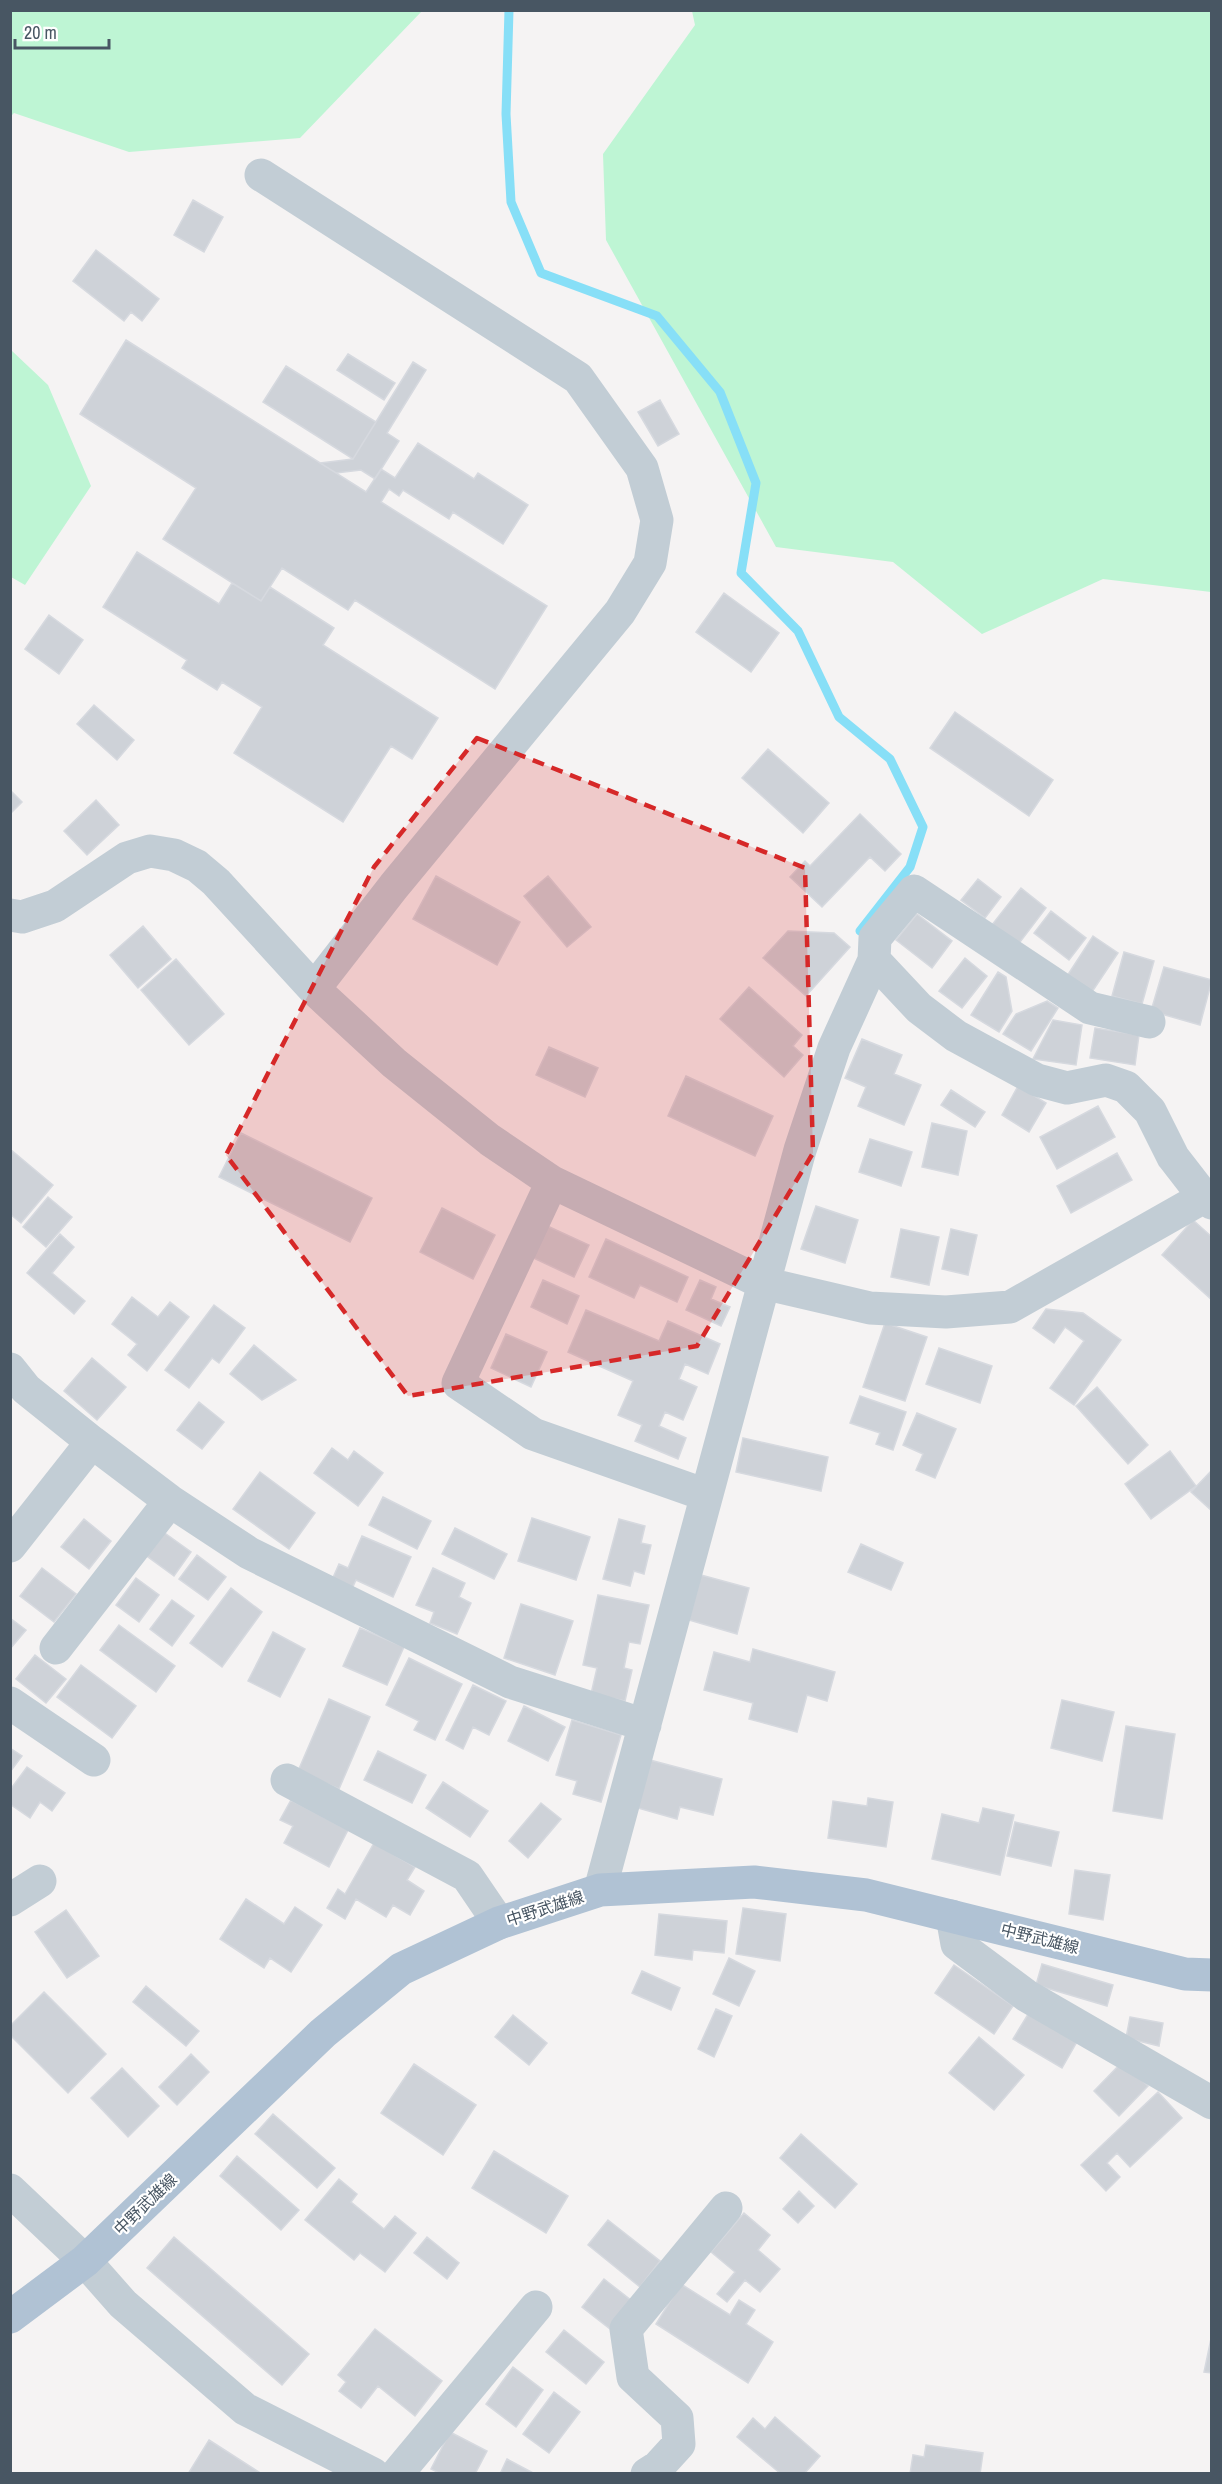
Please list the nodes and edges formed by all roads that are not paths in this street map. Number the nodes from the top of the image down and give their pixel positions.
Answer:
1 (261, 175) dead end
2 (10, 915) edge
3 (874, 960) junction
4 (314, 989) junction
5 (1149, 1023) dead end
6 (552, 1182) junction
7 (1208, 1200) edge
8 (763, 1283) junction
9 (16, 1389) edge
10 (93, 1442) junction
11 (706, 1495) junction
12 (170, 1501) junction
13 (10, 1546) edge
14 (56, 1648) dead end
15 (10, 1703) edge
16 (645, 1725) junction
17 (94, 1760) dead end
18 (287, 1780) dead end
19 (40, 1881) dead end
20 (600, 1890) junction
21 (10, 1900) edge
22 (952, 1916) junction
23 (499, 1923) junction
24 (1212, 1975) edge
25 (1212, 2103) edge
26 (10, 2190) edge
27 (726, 2208) dead end
28 (85, 2261) junction
29 (536, 2307) dead end
30 (10, 2317) edge
31 (372, 2474) edge
32 (397, 2474) edge
33 (647, 2474) edge

1 - 4 street
2 - 4 street
3 - 5 street
3 - 7 street
3 - 8 street
4 - 6 street
6 - 8 street
6 - 11 street
7 - 8 street
8 - 11 street
9 - 10 street
10 - 12 street
10 - 13 street
11 - 16 street
12 - 14 street
12 - 16 street
15 - 17 street
16 - 20 street
18 - 23 street
19 - 21 street
20 - 22 main road, 中野武雄線
20 - 23 main road, 中野武雄線
22 - 24 main road, 中野武雄線
22 - 25 street
23 - 28 main road, 中野武雄線
26 - 28 street
27 - 33 street
28 - 30 main road, 中野武雄線
28 - 31 street
29 - 32 street

